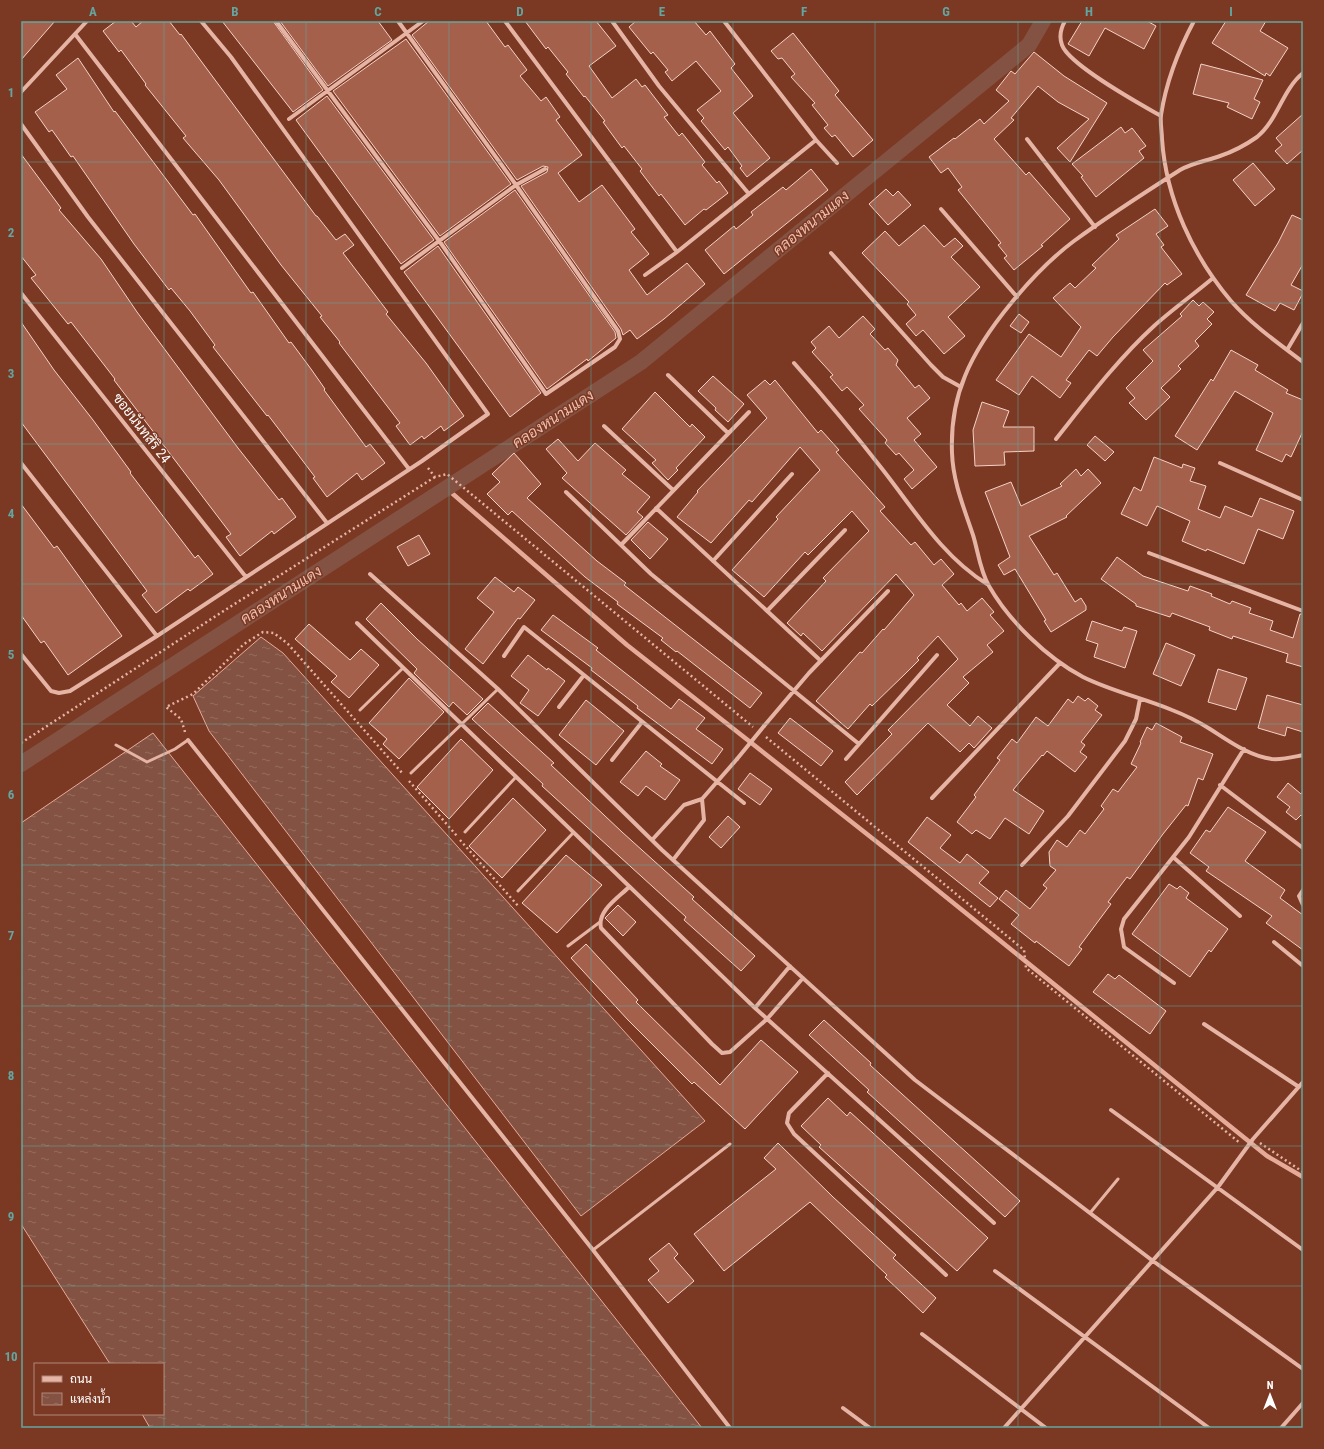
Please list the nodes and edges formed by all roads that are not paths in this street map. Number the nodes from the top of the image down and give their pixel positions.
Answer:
1 (87, 21) edge
2 (201, 21) edge
3 (276, 21) edge
4 (398, 21) edge
5 (423, 21) edge
6 (505, 21) edge
7 (612, 21) edge
8 (724, 21) edge
9 (1064, 21) edge
10 (1194, 21) edge
11 (407, 33) junction
12 (75, 34) junction
13 (1303, 72) edge
14 (327, 90) junction
15 (21, 92) edge
16 (1160, 116) junction
17 (289, 119) dead end
18 (21, 124) edge
19 (1027, 139) dead end
20 (816, 140) junction
21 (836, 163) dead end
22 (545, 169) dead end
23 (1166, 179) junction
24 (516, 185) junction
25 (749, 194) junction
26 (941, 209) dead end
27 (1094, 227) junction
28 (440, 242) junction
29 (677, 252) junction
30 (831, 253) dead end
31 (402, 268) dead end
32 (645, 275) dead end
33 (1213, 278) junction
34 (21, 293) edge
35 (1017, 297) junction
36 (1303, 323) edge
37 (1287, 350) junction
38 (1303, 362) edge
39 (794, 363) dead end
40 (668, 375) dead end
41 (961, 387) junction
42 (749, 412) dead end
43 (604, 426) dead end
44 (728, 433) junction
45 (1056, 439) dead end
46 (21, 463) edge
47 (1220, 463) dead end
48 (409, 469) junction
49 (792, 474) dead end
50 (673, 490) junction
51 (566, 492) dead end
52 (1303, 500) edge
53 (656, 508) junction
54 (327, 523) junction
55 (845, 530) dead end
56 (621, 545) junction
57 (1149, 553) dead end
58 (713, 561) junction
59 (370, 574) dead end
60 (246, 577) junction
61 (987, 584) junction
62 (888, 592) dead end
63 (767, 611) junction
64 (1303, 611) edge
65 (357, 623) dead end
66 (157, 636) junction
67 (21, 654) edge
68 (937, 655) dead end
69 (504, 656) dead end
70 (821, 661) junction
71 (1060, 663) junction
72 (404, 668) junction
73 (584, 675) junction
74 (498, 689) junction
75 (794, 691) junction
76 (1140, 699) junction
77 (559, 707) dead end
78 (360, 710) dead end
79 (642, 722) junction
80 (461, 724) junction
81 (188, 740) joint
82 (859, 744) junction
83 (116, 745) dead end
84 (1244, 749) junction
85 (1303, 755) edge
86 (846, 759) dead end
87 (612, 760) dead end
88 (411, 773) dead end
89 (516, 777) junction
90 (716, 782) junction
91 (1220, 785) junction
92 (932, 798) dead end
93 (702, 799) junction
94 (744, 803) dead end
95 (465, 832) dead end
96 (573, 833) junction
97 (652, 840) junction
98 (1303, 848) edge
99 (1173, 857) junction
100 (673, 860) junction
101 (1022, 865) dead end
102 (629, 887) junction
103 (1303, 890) edge
104 (518, 891) dead end
105 (1303, 905) edge
106 (1240, 916) dead end
107 (600, 922) junction
108 (1274, 942) dead end
109 (568, 946) dead end
110 (790, 966) junction
111 (1303, 966) edge
112 (803, 978) junction
113 (1174, 983) dead end
114 (755, 1008) junction
115 (767, 1019) junction
116 (1204, 1024) dead end
117 (828, 1073) junction
118 (1303, 1082) edge
119 (1299, 1087) junction
120 (1111, 1110) dead end
121 (730, 1144) dead end
122 (1118, 1180) dead end
123 (1218, 1187) junction
124 (1090, 1213) junction
125 (994, 1223) dead end
126 (593, 1250) junction
127 (1303, 1250) edge
128 (1153, 1261) junction
129 (995, 1271) dead end
130 (946, 1275) dead end
131 (922, 1334) dead end
132 (1086, 1336) junction
133 (1303, 1368) edge
134 (1303, 1403) edge
135 (842, 1408) dead end
136 (1021, 1409) junction
137 (730, 1428) edge
138 (870, 1428) edge
139 (1004, 1428) edge
140 (1046, 1428) edge
141 (1209, 1428) edge
142 (1281, 1428) edge

1 - 12 street
2 - 48 street
3 - 14 street
4 - 11 street
5 - 11 street
6 - 29 street
7 - 25 street
8 - 20 street
9 - 16 street
10 - 16 street
11 - 14 street
11 - 24 street
12 - 15 street
12 - 48 street
13 - 23 street
14 - 17 street
14 - 28 street
16 - 23 street
18 - 54 street
19 - 27 street
20 - 21 street
20 - 25 street
22 - 24 street
23 - 27 street
23 - 33 street
24 - 28 street
24 - 28 street
25 - 29 street
26 - 35 street
27 - 35 street
28 - 31 street
29 - 32 street
30 - 41 street
33 - 37 street
33 - 45 street
34 - 60 street, ซอยนันทสิริ 24
35 - 41 street
36 - 37 street
37 - 38 street
39 - 61 street
40 - 44 street
41 - 61 street
42 - 44 street
43 - 50 street
44 - 50 street
46 - 66 street
47 - 52 street
48 - 54 street
49 - 58 street
50 - 53 street
51 - 56 street
53 - 56 street
53 - 58 street
54 - 60 street
55 - 63 street
56 - 75 street
57 - 64 street
58 - 63 street
59 - 74 street
60 - 66 street
61 - 71 street
62 - 70 street
63 - 70 street
65 - 72 street
66 - 67 street
68 - 82 street
69 - 73 street
70 - 75 street
71 - 76 street
71 - 92 street
72 - 78 lane
72 - 80 street
73 - 77 street
73 - 79 street
74 - 80 lane
74 - 97 street
75 - 82 street
75 - 90 street, bridge
76 - 84 street
76 - 101 street
79 - 87 street
79 - 90 street
80 - 88 lane
80 - 89 street
81 - 83 lane
81 - 126 street
82 - 86 street
84 - 85 street
84 - 91 street
89 - 95 lane
89 - 96 street
90 - 93 street
90 - 94 street
91 - 98 street
91 - 99 street
93 - 97 street
93 - 100 street
96 - 102 street
96 - 104 lane
97 - 100 street
99 - 106 street
99 - 113 street
100 - 110 street
102 - 107 street
102 - 114 street
103 - 105 street
107 - 109 lane
107 - 115 street
108 - 111 street
110 - 112 street
110 - 114 street
112 - 115 street
112 - 124 street
114 - 115 street
115 - 117 street
116 - 119 street
117 - 125 street
117 - 130 street
118 - 119 street
119 - 123 street
120 - 123 street
121 - 126 lane
122 - 124 lane
123 - 127 street
123 - 128 street
124 - 128 street
126 - 137 street
128 - 132 street
128 - 133 street
129 - 132 street
131 - 136 street
132 - 136 street
132 - 141 street
134 - 142 street
135 - 138 street
136 - 139 street
136 - 140 street

